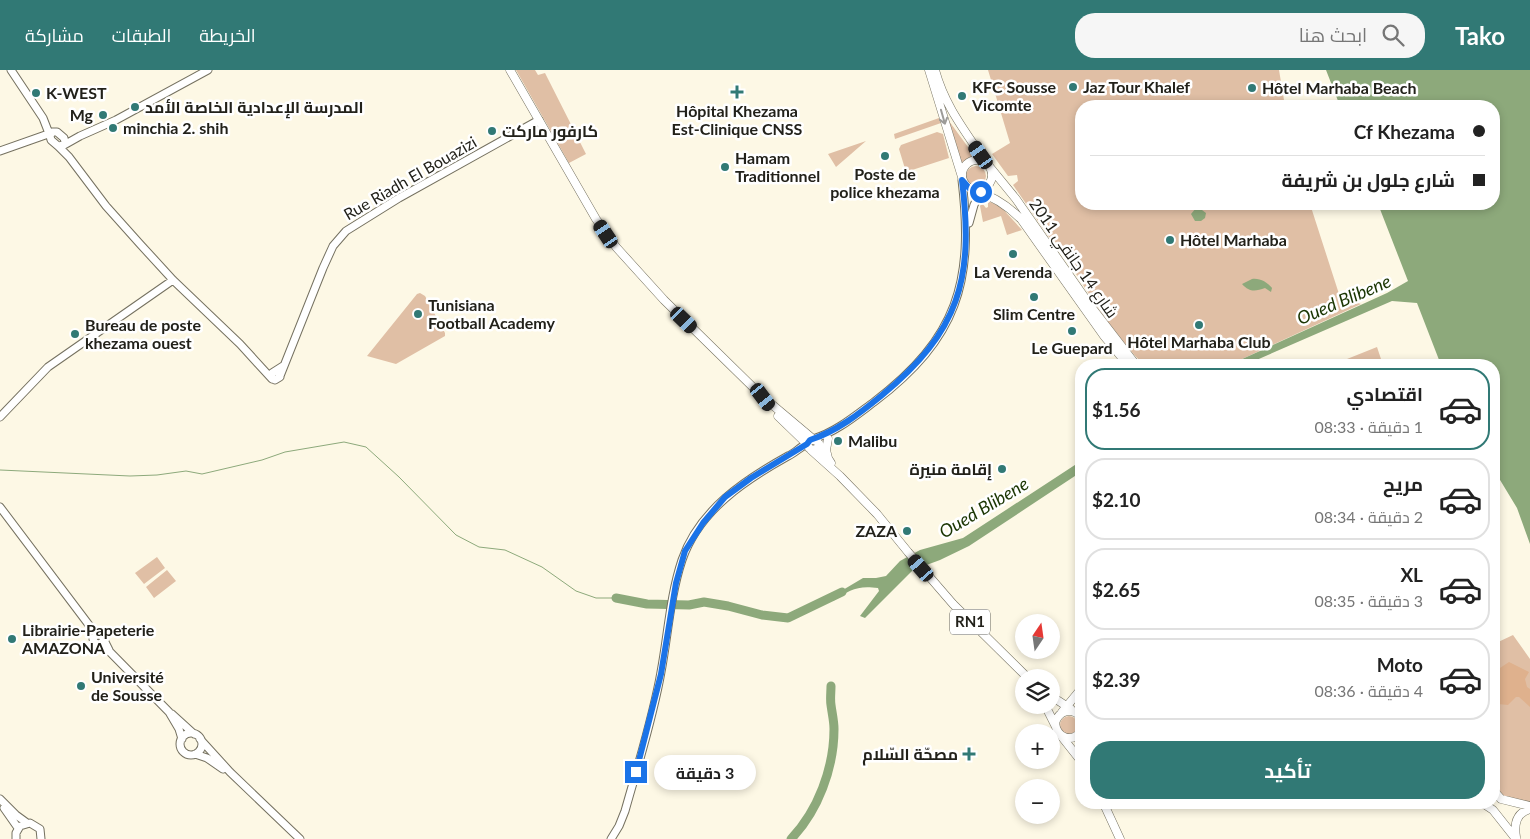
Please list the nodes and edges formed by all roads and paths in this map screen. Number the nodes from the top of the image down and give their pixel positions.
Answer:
1 (10, 70) edge
2 (208, 70) edge
3 (510, 70) edge
4 (930, 70) edge
5 (935, 70) edge
6 (539, 120) junction
7 (56, 138) junction
8 (0, 150) edge
9 (988, 165) junction
10 (962, 178) junction
11 (979, 190) junction
12 (967, 231) junction
13 (173, 280) junction
14 (1123, 359) edge
15 (1131, 359) edge
16 (0, 417) edge
17 (843, 426) junction
18 (828, 439) junction
19 (812, 445) junction
20 (830, 462) junction
21 (840, 476) junction
22 (0, 506) edge
23 (1018, 669) edge
24 (1075, 697) edge
25 (1060, 702) edge
26 (1067, 707) junction
27 (1075, 711) edge
28 (169, 712) junction
29 (1075, 712) edge
30 (1061, 714) junction
31 (1056, 724) edge
32 (1061, 736) joint
33 (197, 737) junction
34 (1075, 737) edge
35 (182, 738) junction
36 (195, 754) junction
37 (1075, 754) edge
38 (230, 772) junction
39 (1500, 798) edge
40 (0, 800) edge
41 (1530, 808) edge
42 (1106, 809) edge
43 (1491, 809) edge
44 (27, 823) junction
45 (18, 828) junction
46 (16, 839) edge
47 (41, 839) edge
48 (300, 839) edge
49 (611, 839) edge
50 (1120, 839) edge
51 (1516, 839) edge

1 - 7 main road
2 - 7 main road
3 - 6 main road, RN1
4 -> 10 main road
5 - 9 main road, شارع 14 جانفي 2011
6 - 13 main road, Rue Riadh El Bouazizi
6 - 19 main road, RN1
7 - 8 main road
7 - 13 main road
9 - 10 main road
9 - 11 main road
9 - 15 main road, شارع 14 جانفي 2011
10 - 11 main road
10 - 12 main road
11 - 12 main road
11 - 14 main road, شارع 14 جانفي 2011
12 - 17 main road
13 - 16 main road
17 - 18 main road
17 - 19 main road
18 - 19 main road
18 - 20 main road
19 - 20 main road, RN1
19 - 21 main road, RN1
19 - 49 main road
20 - 21 main road, RN1
21 - 23 main road, RN1
22 - 28 main road
24 - 26 main road
25 - 26 main road
26 - 27 main road
26 - 30 main road
28 - 33 main road
28 - 35 main road
29 - 30 main road
30 - 31 main road
32 - 34 main road
32 - 37 main road
33 - 35 main road
33 - 36 main road
33 - 38 main road
35 - 36 main road
36 - 38 main road
38 - 48 main road
39 - 41 main road
40 - 44 main road
40 - 45 main road
41 - 51 main road
42 - 50 main road
43 - 51 main road
44 - 45 main road
44 - 47 main road
45 - 46 main road

